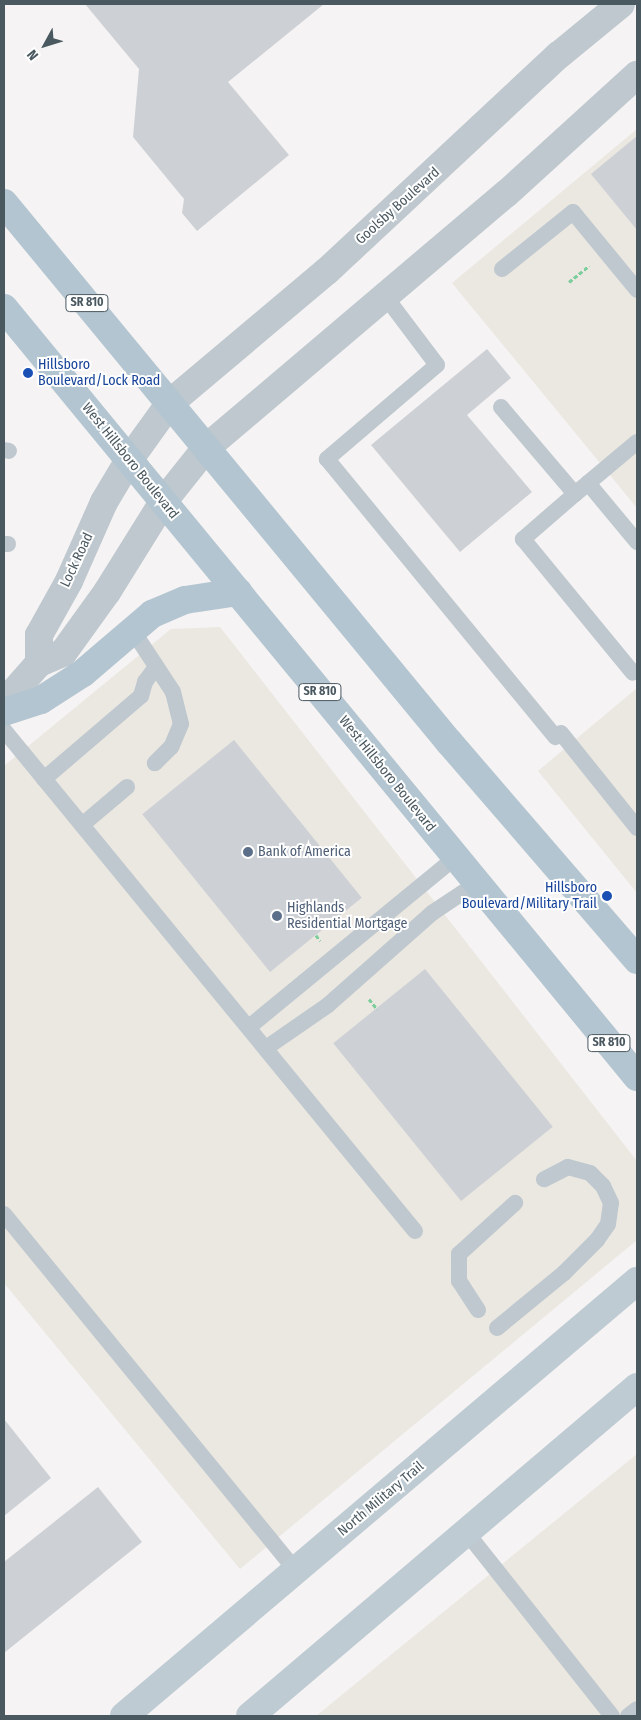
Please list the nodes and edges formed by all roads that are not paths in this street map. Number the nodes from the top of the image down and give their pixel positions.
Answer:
1 (621, 4) edge
2 (637, 75) edge
3 (4, 203) edge
4 (502, 269) dead end
5 (637, 290) edge
6 (385, 296) junction
7 (4, 308) edge
8 (170, 403) junction
9 (500, 407) dead end
10 (637, 442) edge
11 (206, 448) junction
12 (129, 460) junction
13 (588, 483) junction
14 (575, 494) junction
15 (163, 502) junction
16 (637, 542) edge
17 (238, 592) junction
18 (133, 631) junction
19 (40, 663) junction
20 (156, 667) junction
21 (633, 673) dead end
22 (4, 703) edge
23 (4, 712) edge
24 (4, 730) edge
25 (156, 763) dead end
26 (44, 779) junction
27 (127, 787) dead end
28 (82, 825) junction
29 (637, 828) edge
30 (456, 857) junction
31 (477, 883) junction
32 (637, 960) edge
33 (250, 1027) junction
34 (266, 1048) junction
35 (637, 1077) edge
36 (544, 1179) dead end
37 (515, 1203) dead end
38 (4, 1214) edge
39 (415, 1231) dead end
40 (637, 1281) edge
41 (478, 1310) dead end
42 (497, 1328) dead end
43 (637, 1387) edge
44 (467, 1533) junction
45 (295, 1570) junction
46 (637, 1709) edge
47 (124, 1716) edge
48 (250, 1716) edge
49 (612, 1716) edge
50 (628, 1716) edge

1 - 8 street, Goolsby Boulevard
2 - 6 street
3 - 8 main road, SR 810
4 - 5 lane
6 - 11 street
6 - 29 lane
7 - 12 main road, West Hillsboro Boulevard / SR 810
8 - 11 main road, SR 810
8 - 12 street, Goolsby Boulevard
9 - 14 lane
10 - 13 lane
11 - 15 street
11 - 32 main road, SR 810
12 - 15 main road, West Hillsboro Boulevard / SR 810
12 - 19 street, Lock Road
13 - 14 lane
13 - 16 lane
14 - 21 lane
15 - 17 main road, West Hillsboro Boulevard / SR 810
15 - 19 street
17 - 18 main road
17 - 30 main road, West Hillsboro Boulevard / SR 810
18 - 20 lane
18 - 23 main road
19 - 22 street
20 - 25 lane
20 - 26 lane
24 - 26 lane
26 - 28 lane
27 - 28 lane
28 - 33 lane
30 - 31 main road, West Hillsboro Boulevard / SR 810
30 - 33 lane
31 - 34 lane
31 - 35 main road, West Hillsboro Boulevard / SR 810
33 - 34 lane
34 - 39 lane
36 - 42 lane
37 - 41 lane
38 - 45 lane
40 - 45 street, North Military Trail
43 - 44 street
44 - 48 street
44 - 49 lane
45 - 47 street, North Military Trail
46 - 50 lane

